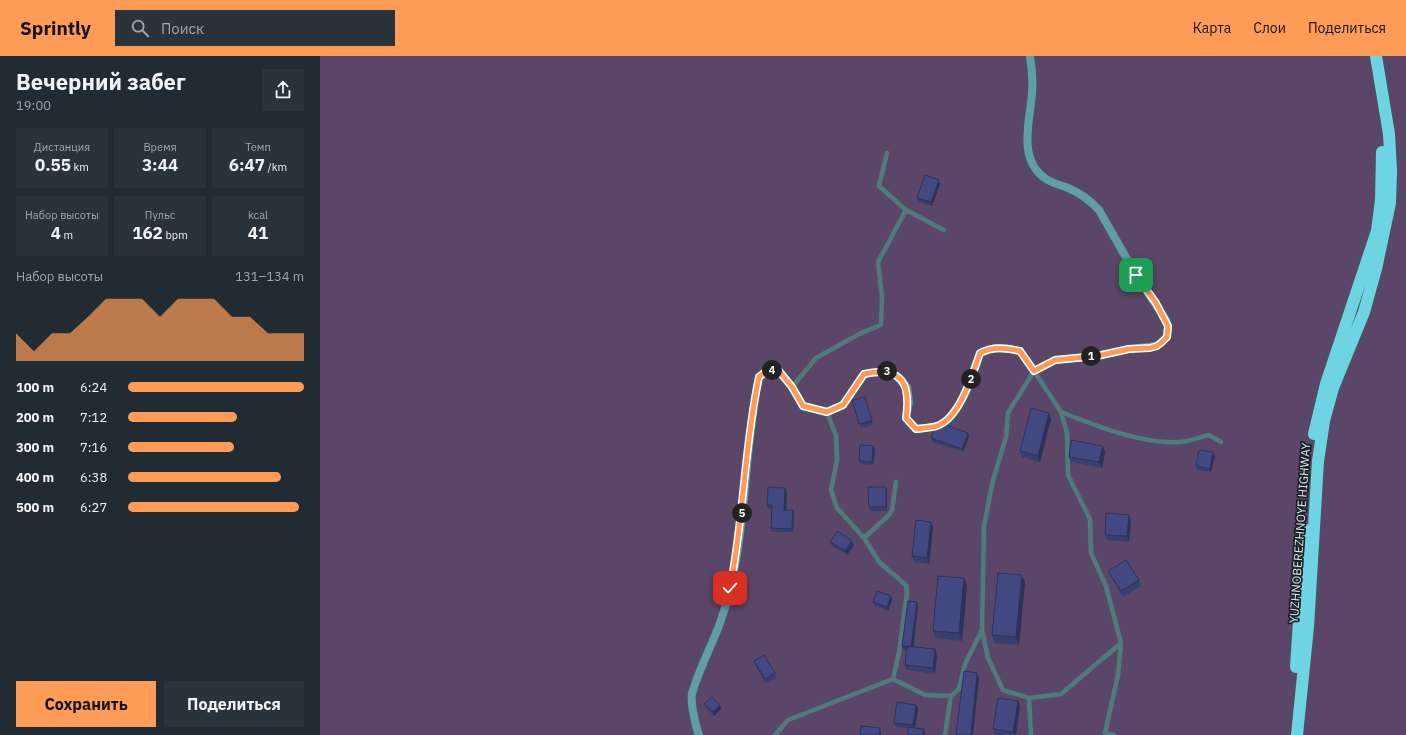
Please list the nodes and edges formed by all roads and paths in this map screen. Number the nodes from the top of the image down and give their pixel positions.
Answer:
1 (1030, 56) edge
2 (1368, 56) edge
3 (1376, 56) edge
4 (887, 153) dead end
5 (906, 210) junction
6 (944, 230) dead end
7 (1034, 371) junction
8 (792, 387) junction
9 (827, 412) junction
10 (1061, 412) junction
11 (1221, 442) dead end
12 (896, 482) dead end
13 (864, 538) junction
14 (982, 630) junction
15 (1121, 643) junction
16 (893, 679) junction
17 (951, 696) junction
18 (1029, 698) junction
19 (699, 735) edge
20 (775, 735) edge
21 (945, 735) edge
22 (1031, 735) edge
23 (1114, 735) edge
24 (1289, 735) edge
25 (1297, 735) edge

1 - 7 street
2 - 24 highway, YUZHNOBEREZHNOYE HIGHWAY
3 - 25 highway, YUZHNOBEREZHNOYE HIGHWAY
4 - 5 lane
5 - 6 lane
5 - 8 lane
7 - 9 street
7 - 10 lane
7 - 14 lane
8 - 9 street
8 - 19 street
9 - 13 lane
10 - 11 lane
10 - 15 lane
12 - 13 lane
13 - 16 lane
14 - 17 lane
14 - 18 lane
15 - 18 lane
15 - 23 lane
16 - 17 lane
16 - 20 lane
17 - 21 lane
18 - 22 lane

